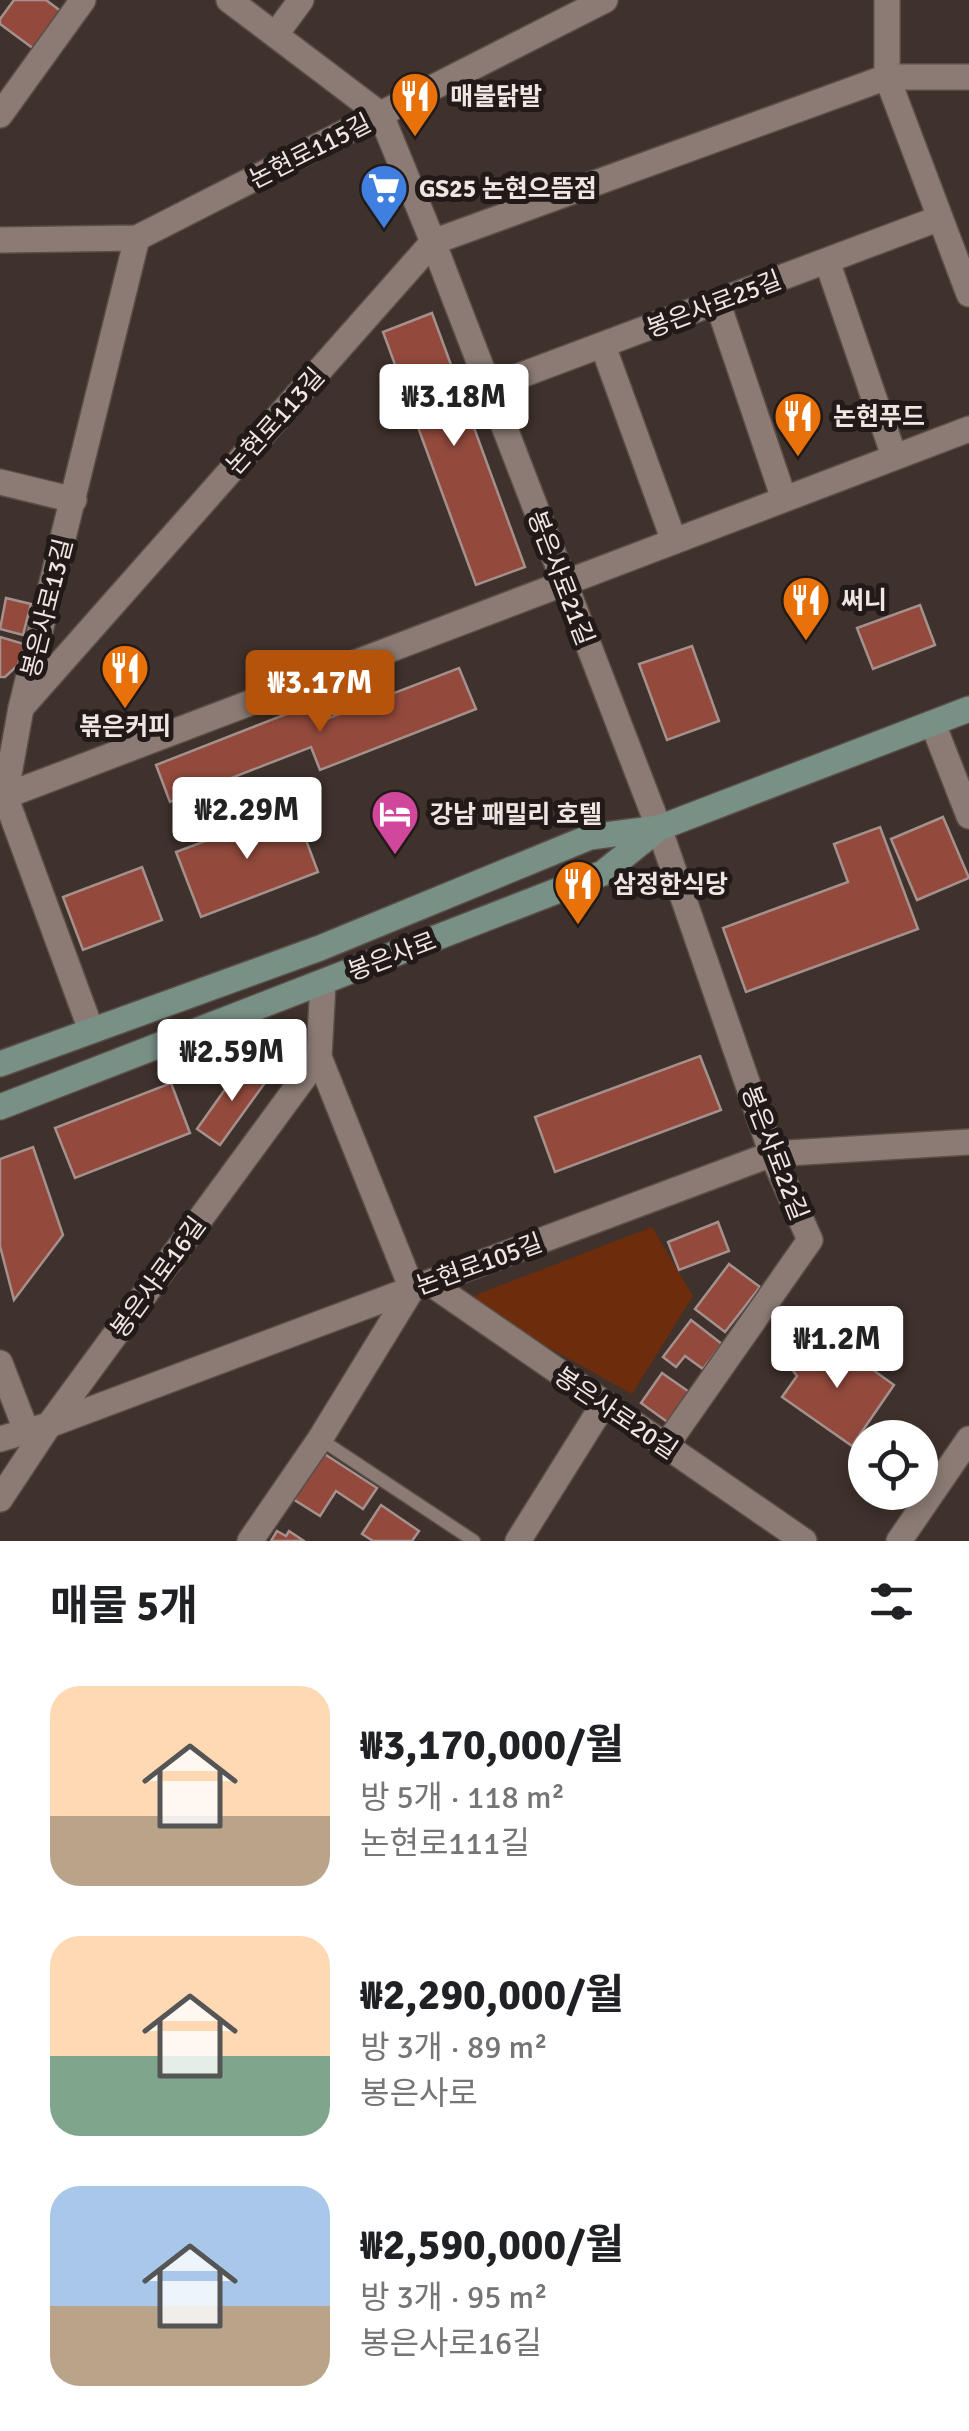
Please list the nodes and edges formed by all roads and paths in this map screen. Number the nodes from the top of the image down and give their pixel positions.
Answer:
1 (83, 0) edge
2 (228, 0) edge
3 (301, 0) edge
4 (605, 0) edge
5 (887, 0) edge
6 (276, 34) junction
7 (887, 77) junction
8 (969, 77) edge
9 (0, 115) edge
10 (380, 115) junction
11 (940, 218) junction
12 (137, 238) junction
13 (0, 240) edge
14 (434, 242) junction
15 (827, 262) junction
16 (969, 294) edge
17 (717, 301) junction
18 (602, 346) junction
19 (487, 388) junction
20 (969, 429) edge
21 (894, 456) junction
22 (0, 482) edge
23 (784, 499) junction
24 (74, 500) junction
25 (674, 540) junction
26 (562, 582) junction
27 (10, 705) edge
28 (969, 709) edge
29 (933, 724) junction
30 (2, 797) edge
31 (969, 816) edge
32 (660, 828) junction
33 (323, 983) junction
34 (91, 1030) junction
35 (320, 1057) junction
36 (0, 1064) edge
37 (0, 1107) edge
38 (969, 1142) edge
39 (772, 1154) junction
40 (421, 1286) junction
41 (0, 1363) edge
42 (603, 1405) junction
43 (38, 1427) junction
44 (320, 1438) junction
45 (0, 1439) edge
46 (969, 1440) edge
47 (665, 1447) junction
48 (0, 1499) edge
49 (250, 1541) edge
50 (474, 1541) edge
51 (518, 1541) edge
52 (804, 1541) edge
53 (899, 1541) edge

1 - 9 street
2 - 6 street, 봉은사로21길
3 - 6 street
4 - 10 street, 논현로115길
5 - 7 street
6 - 10 street, 봉은사로21길
7 - 8 street, 논현로113길
7 - 11 street
7 - 14 street, 논현로113길
10 - 12 street, 논현로115길
10 - 14 street, 봉은사로21길
11 - 15 street, 봉은사로25길
11 - 16 street
12 - 13 street, 논현로115길
12 - 24 street, 봉은사로13길
14 - 19 street, 봉은사로21길
14 - 27 street, 논현로113길
15 - 17 street, 봉은사로25길
15 - 21 street
17 - 18 street, 봉은사로25길
17 - 23 street
18 - 19 street, 봉은사로25길
18 - 25 street
19 - 26 street, 봉은사로21길
20 - 21 street
21 - 23 street
22 - 24 street
23 - 25 street
24 - 27 street, 봉은사로13길
25 - 26 street
26 - 30 street
26 - 32 street, 봉은사로21길
27 - 30 street, 봉은사로13길
28 - 29 main road, 봉은사로
29 - 31 street
29 - 32 main road, 봉은사로
30 - 34 street
32 - 33 main road, 봉은사로
32 - 34 main road, 봉은사로
32 - 39 street, 봉은사로22길
33 - 35 street
33 - 37 main road, 봉은사로
34 - 36 main road, 봉은사로
35 - 40 street
35 - 43 street, 봉은사로16길
38 - 39 street, 논현로105길
39 - 40 street, 논현로105길
39 - 47 street, 봉은사로22길
40 - 42 street, 봉은사로20길
40 - 43 street, 논현로105길
40 - 44 street
41 - 43 street
42 - 47 street, 봉은사로20길
42 - 51 street
43 - 45 street, 논현로105길
43 - 48 street, 봉은사로16길
44 - 49 street
44 - 50 lane
46 - 53 street
47 - 52 street, 봉은사로20길

